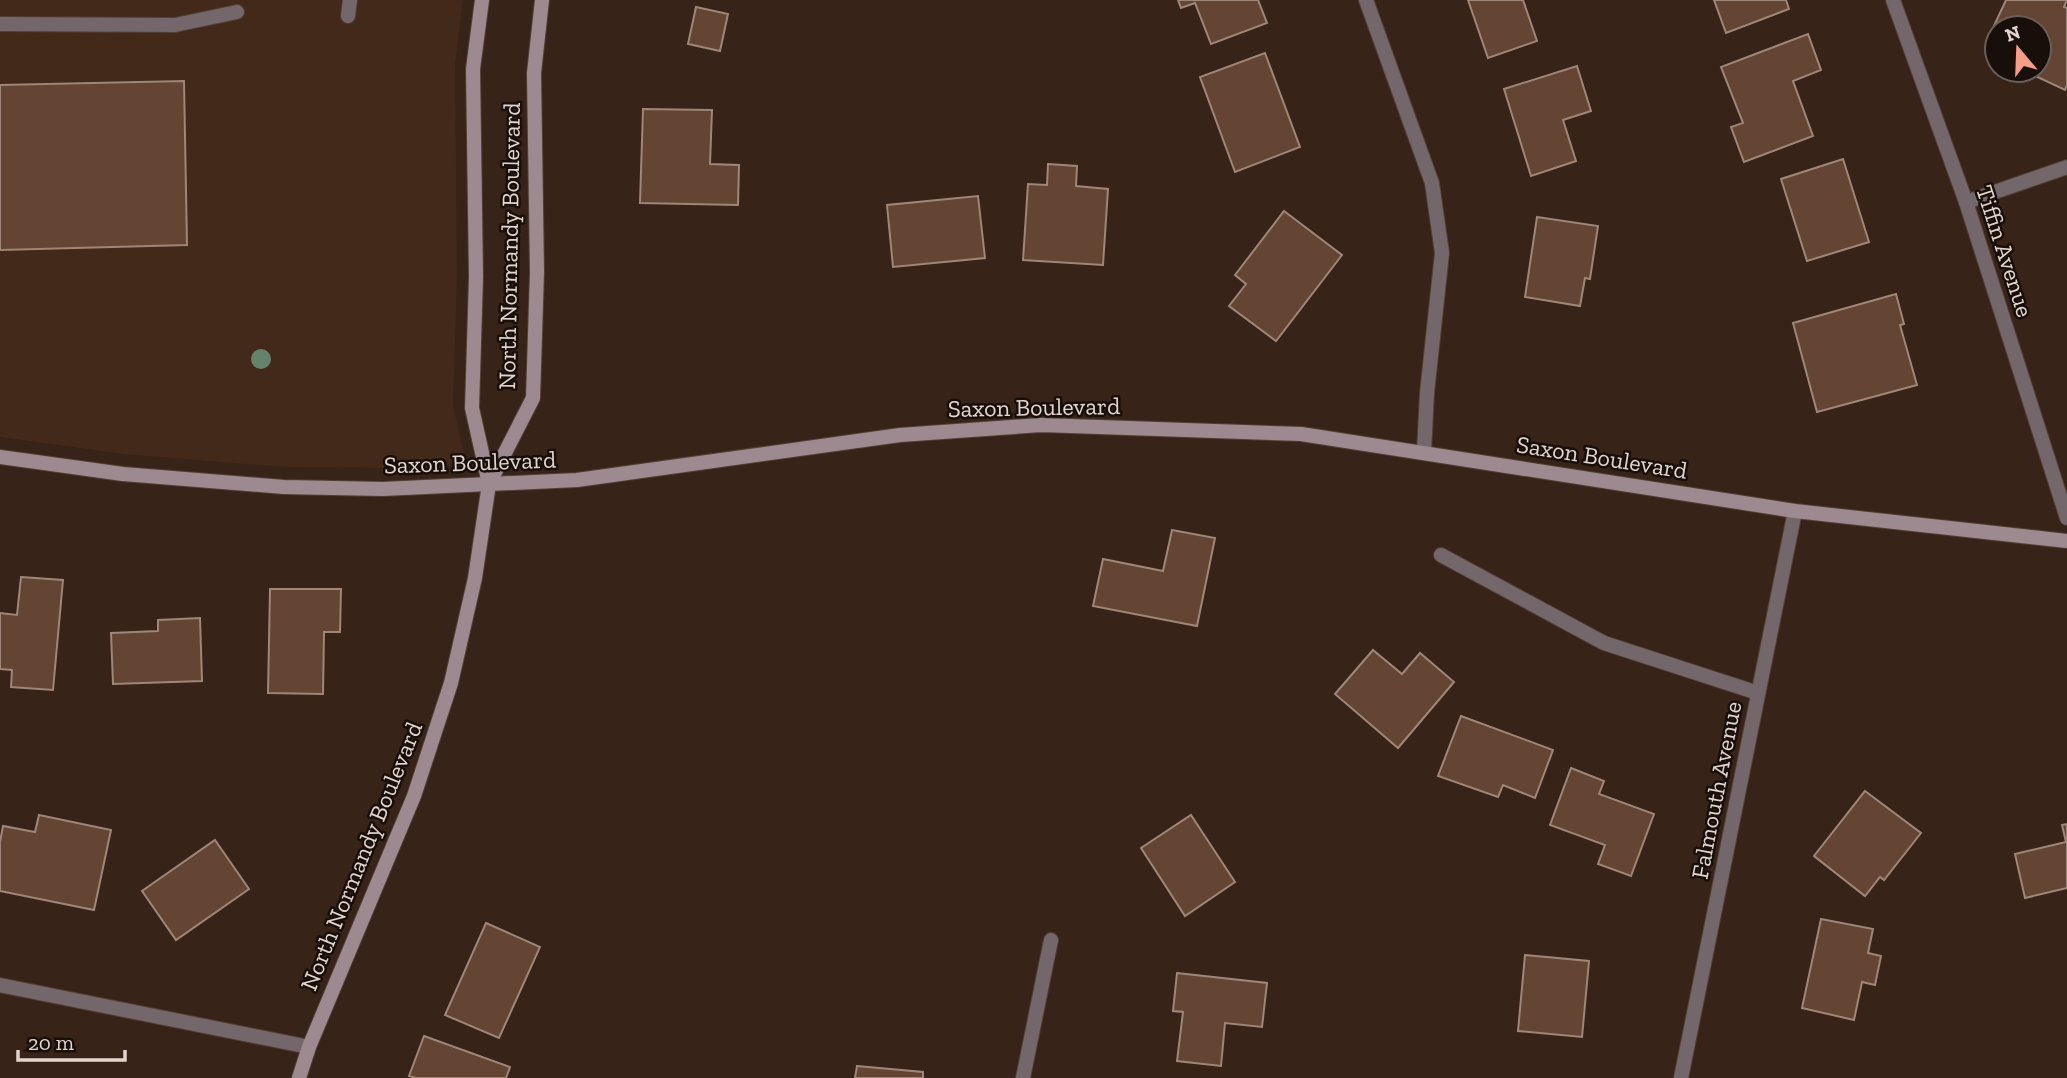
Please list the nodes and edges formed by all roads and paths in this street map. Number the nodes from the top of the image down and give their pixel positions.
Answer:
1 (350, 0) edge
2 (482, 0) edge
3 (542, 0) edge
4 (1366, 0) edge
5 (1893, 0) edge
6 (237, 12) dead end
7 (348, 16) dead end
8 (0, 24) edge
9 (2067, 167) edge
10 (1966, 202) junction
11 (1424, 452) junction
12 (0, 457) edge
13 (489, 484) junction
14 (1795, 511) junction
15 (2067, 517) edge
16 (2067, 541) edge
17 (1441, 555) dead end
18 (1758, 693) junction
19 (1051, 940) dead end
20 (0, 985) edge
21 (309, 1047) junction
22 (299, 1078) edge
23 (1023, 1078) edge
24 (1681, 1078) edge

1 - 7 street
2 - 13 main road, North Normandy Boulevard
3 - 13 main road, North Normandy Boulevard
4 - 11 street
5 - 10 street, Tiffin Avenue
6 - 8 street
9 - 10 street
10 - 15 street, Tiffin Avenue
11 - 13 main road, Saxon Boulevard
11 - 14 main road, Saxon Boulevard
12 - 13 main road, Saxon Boulevard
13 - 21 main road, North Normandy Boulevard
14 - 16 main road, Saxon Boulevard
14 - 18 street, Falmouth Avenue
17 - 18 street
18 - 24 street, Falmouth Avenue
19 - 23 street
20 - 21 street
21 - 22 main road, North Normandy Boulevard

